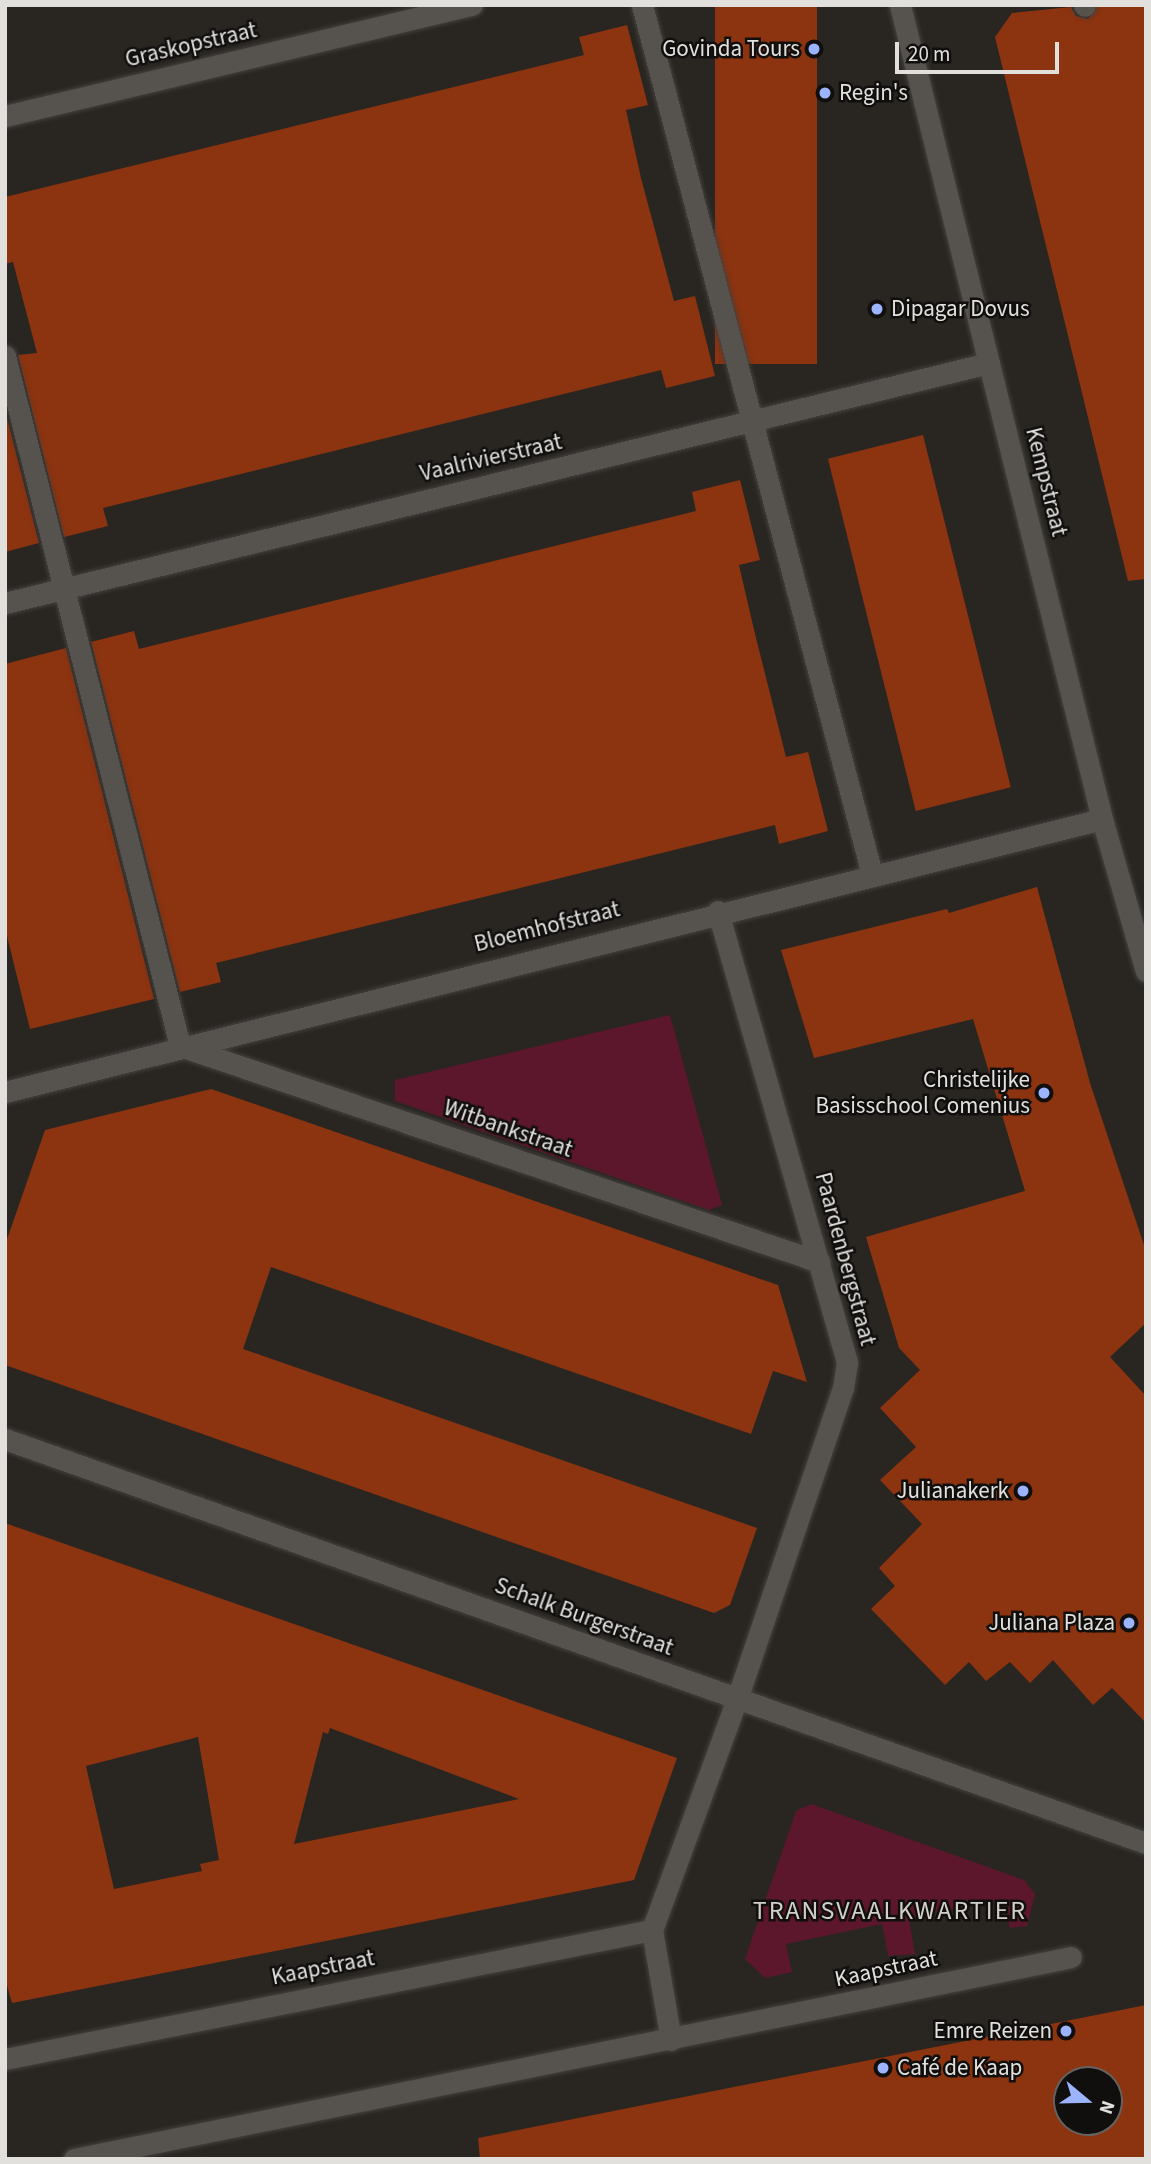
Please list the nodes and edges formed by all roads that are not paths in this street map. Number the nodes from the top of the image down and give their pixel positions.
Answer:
1 (472, 5) edge
2 (642, 5) edge
3 (900, 5) edge
4 (5, 116) edge
5 (5, 356) edge
6 (989, 363) junction
7 (750, 423) junction
8 (61, 587) junction
9 (5, 603) edge
10 (1102, 819) junction
11 (872, 874) junction
12 (718, 911) junction
13 (1146, 971) edge
14 (180, 1046) junction
15 (5, 1092) edge
16 (820, 1262) junction
17 (5, 1439) edge
18 (737, 1699) junction
19 (1146, 1843) edge
20 (652, 1930) junction
21 (1070, 1957) dead end
22 (671, 2040) junction
23 (5, 2059) edge
24 (74, 2159) edge

1 - 4 street, Graskopstraat
2 - 7 street
3 - 6 street, Kempstraat
5 - 8 street
6 - 7 street, Vaalrivierstraat
6 - 10 street, Kempstraat
7 - 8 street, Vaalrivierstraat
7 - 11 street
8 - 9 street, Vaalrivierstraat
8 - 14 street
10 - 11 street, Bloemhofstraat
10 - 13 street, Kempstraat
11 - 12 street, Bloemhofstraat
12 - 14 street, Bloemhofstraat
12 - 16 street, Paardenbergstraat
14 - 15 street, Bloemhofstraat
14 - 16 street, Witbankstraat
16 - 18 street, Paardenbergstraat
17 - 18 street, Schalk Burgerstraat
18 - 19 street, Schalk Burgerstraat
18 - 20 street
20 - 22 street
20 - 23 street, Kaapstraat
21 - 22 street, Kaapstraat
22 - 24 street, Kaapstraat

